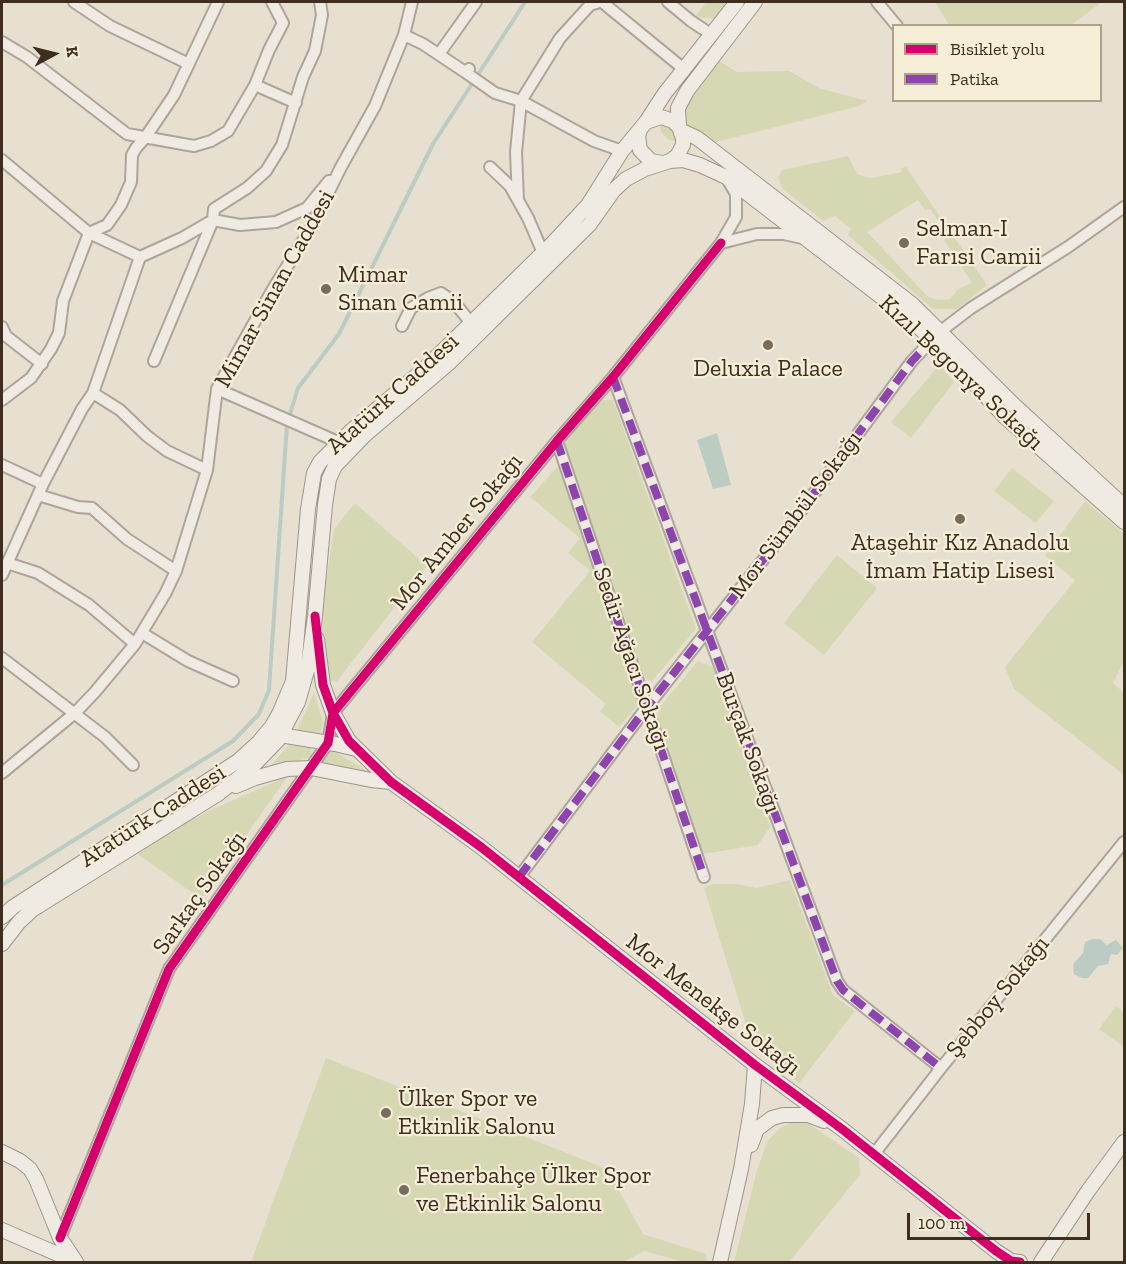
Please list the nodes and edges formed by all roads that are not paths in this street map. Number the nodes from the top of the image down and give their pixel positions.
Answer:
1 (74, 2) edge
2 (218, 2) edge
3 (272, 2) edge
4 (320, 2) edge
5 (412, 2) edge
6 (476, 2) edge
7 (600, 2) edge
8 (668, 2) edge
9 (737, 2) edge
10 (755, 2) edge
11 (878, 2) edge
12 (895, 24) edge
13 (404, 35) junction
14 (712, 35) junction
15 (2, 42) edge
16 (439, 54) junction
17 (189, 64) junction
18 (685, 70) junction
19 (255, 85) junction
20 (521, 101) junction
21 (296, 103) junction
22 (644, 124) junction
23 (680, 129) junction
24 (145, 138) junction
25 (622, 151) junction
26 (2, 160) edge
27 (666, 162) junction
28 (341, 166) junction
29 (490, 167) dead end
30 (726, 177) junction
31 (518, 200) junction
32 (1125, 207) edge
33 (213, 220) junction
34 (89, 232) junction
35 (806, 239) junction
36 (721, 243) junction
37 (543, 253) junction
38 (140, 257) junction
39 (471, 323) junction
40 (402, 326) dead end
41 (2, 327) edge
42 (936, 335) junction
43 (154, 361) dead end
44 (42, 364) junction
45 (613, 377) junction
46 (217, 390) junction
47 (93, 393) junction
48 (2, 400) edge
49 (557, 441) junction
50 (343, 447) junction
51 (2, 465) edge
52 (207, 470) junction
53 (43, 484) junction
54 (38, 495) junction
55 (1125, 506) edge
56 (1125, 522) edge
57 (7, 563) junction
58 (176, 571) junction
59 (2, 575) edge
60 (315, 616) junction
61 (707, 631) junction
62 (142, 633) junction
63 (135, 644) junction
64 (2, 658) edge
65 (233, 681) dead end
66 (647, 707) junction
67 (75, 713) junction
68 (333, 713) junction
69 (266, 733) junction
70 (281, 735) junction
71 (328, 742) junction
72 (358, 750) junction
73 (133, 765) dead end
74 (311, 768) junction
75 (3, 772) edge
76 (391, 782) junction
77 (218, 794) junction
78 (1125, 842) edge
79 (519, 877) junction
80 (704, 877) dead end
81 (2, 918) edge
82 (2, 944) edge
83 (755, 1065) junction
84 (941, 1068) junction
85 (842, 1129) junction
86 (1125, 1142) edge
87 (2, 1152) edge
88 (874, 1154) junction
89 (741, 1169) junction
90 (2, 1230) edge
91 (60, 1238) junction
92 (1045, 1257) edge
93 (1011, 1260) edge
94 (76, 1263) edge
95 (720, 1263) edge

1 - 17 street
2 - 17 street
3 - 19 street
4 - 21 street
5 - 13 street, Mimar Sinan Caddesi
6 - 16 street
7 - 18 street
7 - 20 street
8 - 14 street
9 - 14 street, Atatürk Caddesi
10 - 23 street
11 - 12 street
13 - 16 street
13 - 28 street, Mimar Sinan Caddesi
14 - 18 street, Atatürk Caddesi
15 - 24 street
16 - 20 street
17 - 24 street
18 - 22 street, Atatürk Caddesi
19 - 21 street
19 - 24 street
20 - 25 street
20 - 31 street
21 - 33 street
22 - 23 street
22 - 25 street, Atatürk Caddesi
22 - 27 street
23 - 27 street
23 - 42 street, Kızıl Begonya Sokağı
24 - 34 street
25 - 37 street, Atatürk Caddesi
26 - 34 street
27 - 30 street, Kızıl Begonya Sokağı
27 - 50 street, Atatürk Caddesi
28 - 33 street
28 - 46 street, Mimar Sinan Caddesi
29 - 31 street
30 - 35 street, Kızıl Begonya Sokağı
30 - 36 street, Mor Amber Sokağı
31 - 37 street
32 - 42 street, Mor Sümbül Sokağı
33 - 38 street
33 - 43 street
34 - 38 street
34 - 44 street
35 - 36 street
35 - 42 street, Kızıl Begonya Sokağı
36 - 45 street, Mor Amber Sokağı
37 - 39 street, Atatürk Caddesi
38 - 47 street
39 - 40 street
39 - 50 street, Atatürk Caddesi
41 - 44 street
42 - 55 street, Kızıl Begonya Sokağı
42 - 56 street, Kızıl Begonya Sokağı
42 - 61 street, Mor Sümbül Sokağı
44 - 48 street
45 - 49 street, Mor Amber Sokağı
45 - 61 street, Burçak Sokağı
46 - 50 street
46 - 52 street, Mimar Sinan Caddesi
47 - 52 street
47 - 53 street
49 - 66 street, Sedir Ağacı Sokağı
49 - 68 street, Mor Amber Sokağı
50 - 60 street, Atatürk Caddesi
50 - 69 street, Atatürk Caddesi
51 - 53 street
52 - 58 street, Mimar Sinan Caddesi
53 - 54 street
54 - 57 street
54 - 58 street
57 - 59 street
57 - 63 street
58 - 62 street, Mimar Sinan Caddesi
60 - 68 street, Mor Menekşe Sokağı
60 - 70 street, Atatürk Caddesi
61 - 66 street, Mor Sümbül Sokağı
61 - 84 street, Burçak Sokağı
62 - 63 street, Mimar Sinan Caddesi
62 - 65 street
63 - 67 street, Mimar Sinan Caddesi
64 - 67 street
66 - 79 street, Mor Sümbül Sokağı
66 - 80 street, Sedir Ağacı Sokağı
67 - 73 street
67 - 75 street, Mimar Sinan Caddesi
68 - 71 street, Sarkaç Sokağı
68 - 72 street, Mor Menekşe Sokağı
69 - 70 street
69 - 81 street, Atatürk Caddesi
70 - 71 street
70 - 77 street, Atatürk Caddesi
71 - 72 street
71 - 74 street, Sarkaç Sokağı
72 - 76 street, Mor Menekşe Sokağı
74 - 76 street
74 - 77 street
74 - 91 street, Sarkaç Sokağı
76 - 79 street, Mor Menekşe Sokağı
77 - 82 street, Atatürk Caddesi
78 - 84 street, Şebboy Sokağı
79 - 83 street, Mor Menekşe Sokağı
83 - 85 street, Mor Menekşe Sokağı
83 - 89 street
84 - 88 street, Şebboy Sokağı
85 - 88 street, Mor Menekşe Sokağı
85 - 89 street
86 - 92 street
87 - 91 street
88 - 93 street, Mor Menekşe Sokağı
89 - 95 street
90 - 94 street
91 - 94 street
92 - 93 street, Mor Menekşe Sokağı

